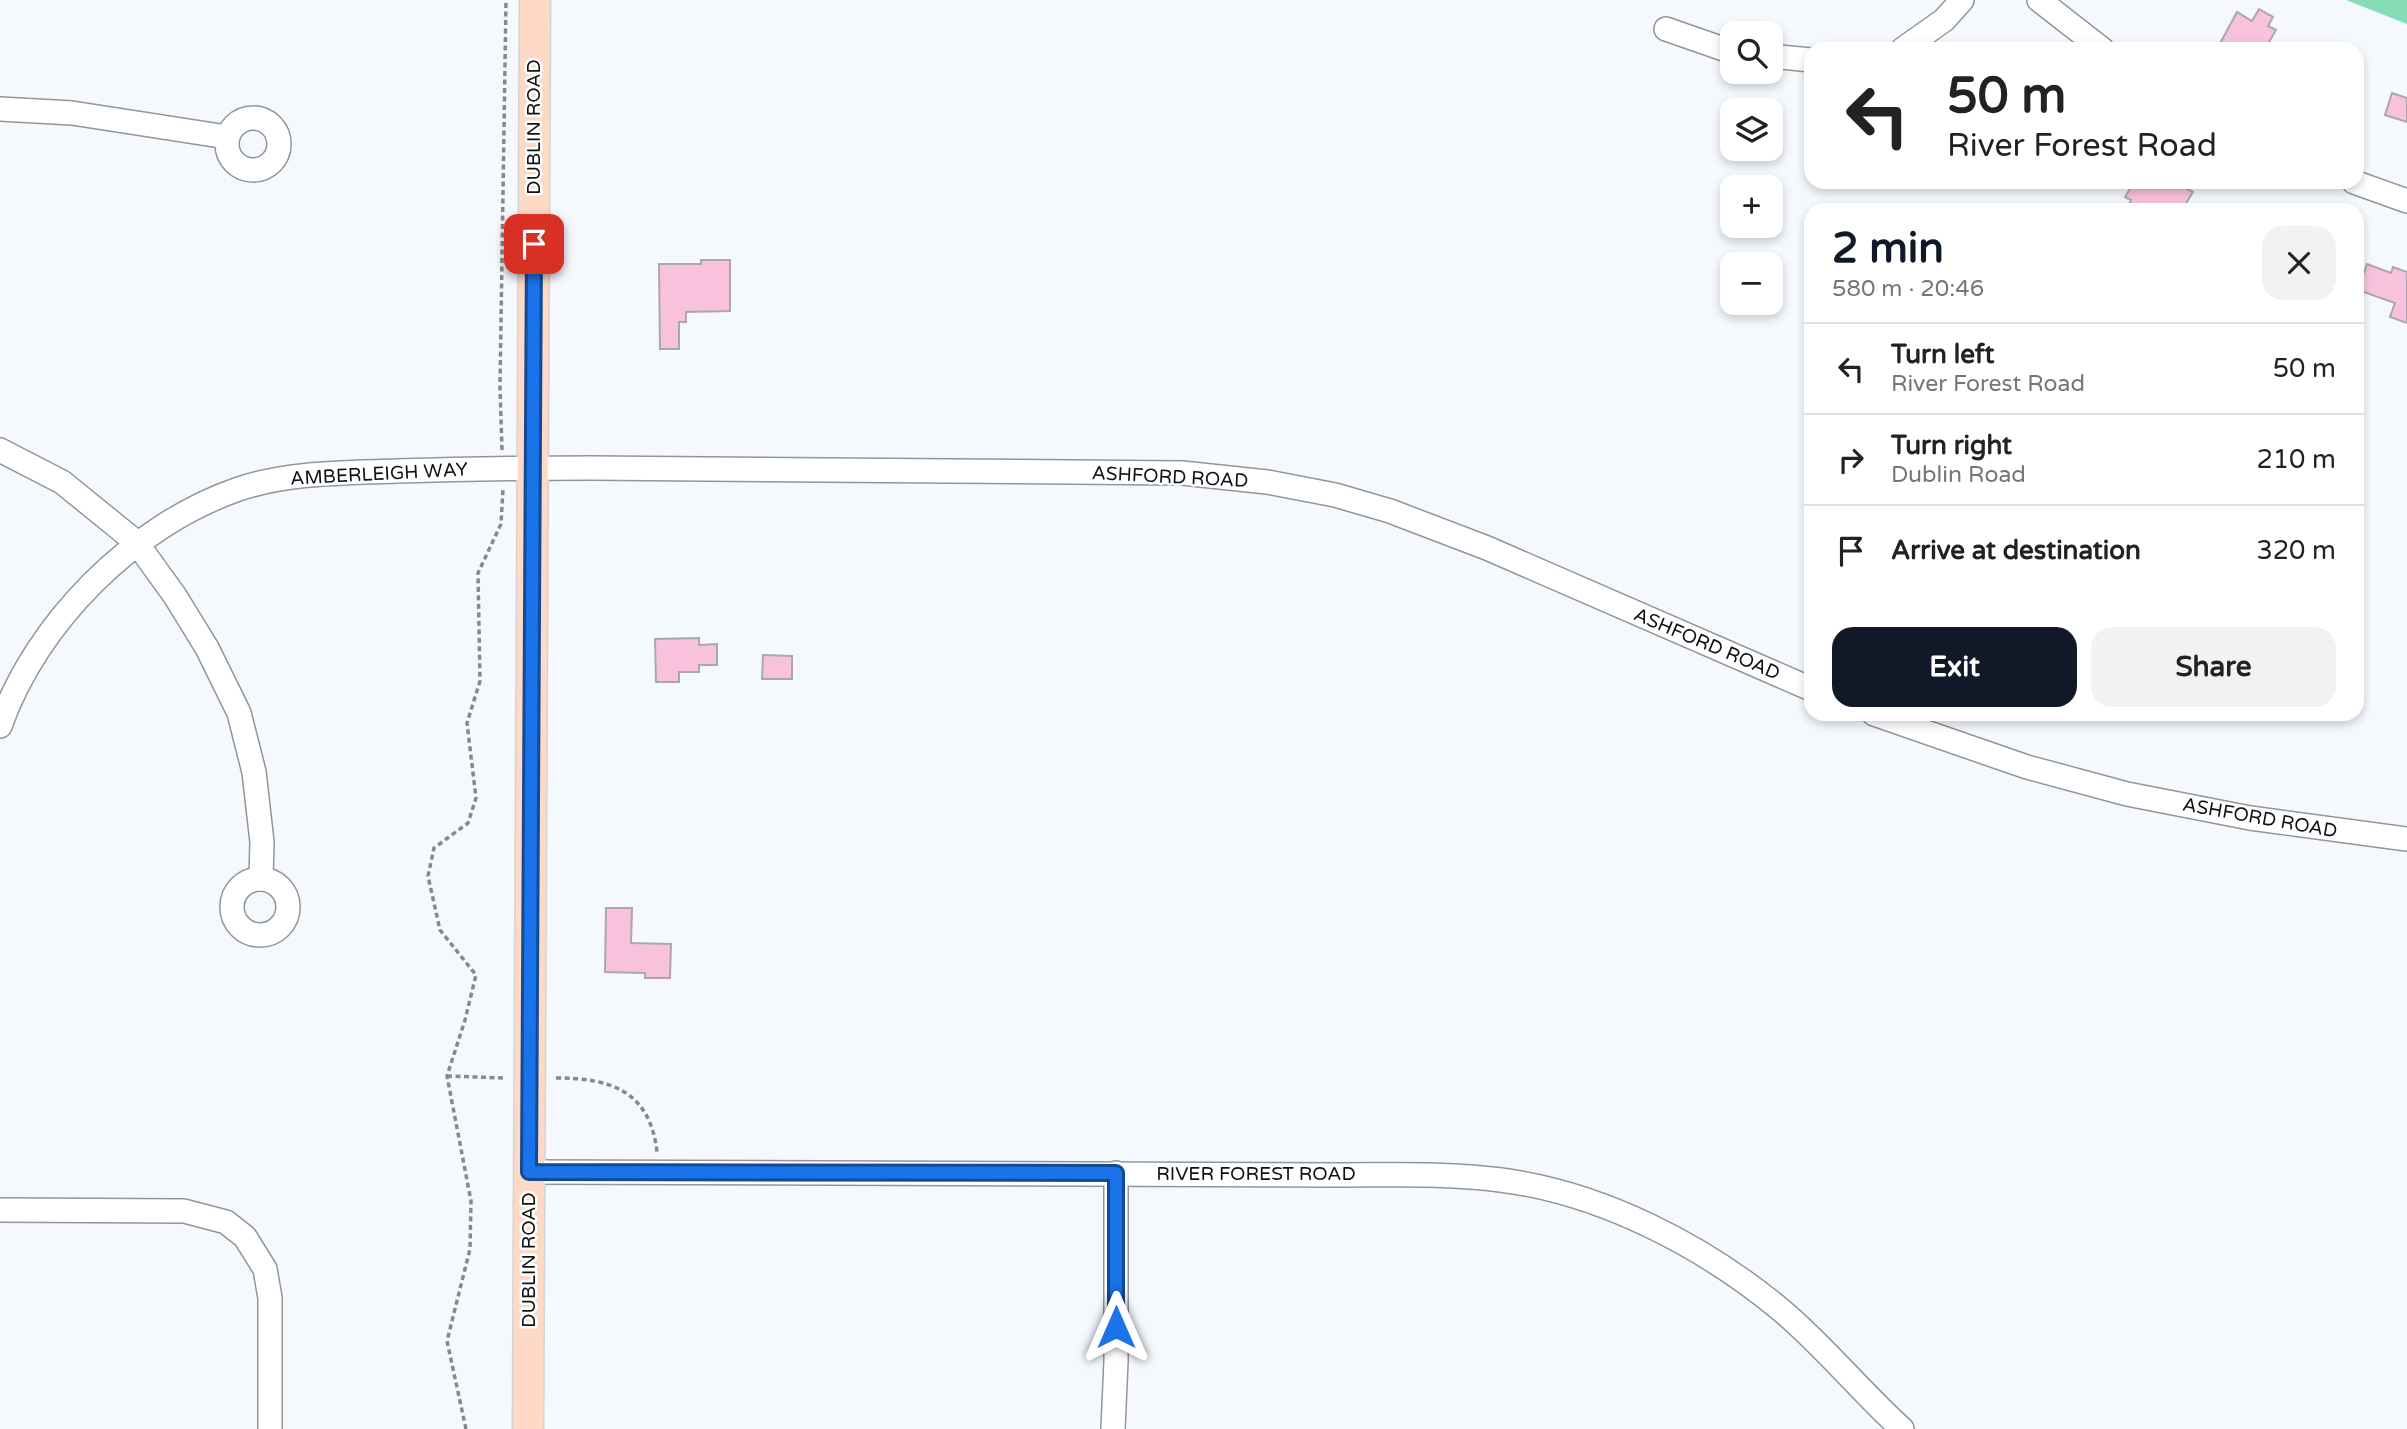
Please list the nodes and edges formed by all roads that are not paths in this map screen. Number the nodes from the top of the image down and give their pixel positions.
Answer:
1 (535, 0) edge
2 (1962, 0) edge
3 (2039, 0) edge
4 (1666, 29) dead end
5 (1913, 42) edge
6 (2093, 42) edge
7 (1720, 48) edge
8 (1783, 57) edge
9 (1804, 59) edge
10 (0, 109) edge
11 (227, 137) dead end
12 (2364, 186) edge
13 (2407, 201) edge
14 (0, 450) edge
15 (518, 468) junction
16 (136, 542) junction
17 (1804, 686) edge
18 (1894, 721) edge
19 (0, 723) edge
20 (2407, 839) edge
21 (261, 879) dead end
22 (529, 1172) junction
23 (1116, 1173) junction
24 (0, 1210) edge
25 (270, 1429) edge
26 (528, 1429) edge
27 (1113, 1429) edge
28 (1902, 1429) edge

1 - 15 main road, DUBLIN ROAD
2 - 5 street
3 - 6 street
4 - 7 street
8 - 9 street
10 - 11 street
12 - 13 street
14 - 16 street
15 - 16 street, AMBERLEIGH WAY
15 - 17 street, ASHFORD ROAD
15 - 22 main road, DUBLIN ROAD
16 - 19 street, AMBERLEIGH WAY
16 - 21 street
18 - 20 street, ASHFORD ROAD
22 - 23 street, RIVER FOREST ROAD
22 - 26 main road, DUBLIN ROAD
23 - 27 street
23 - 28 street, RIVER FOREST ROAD
24 - 25 street

